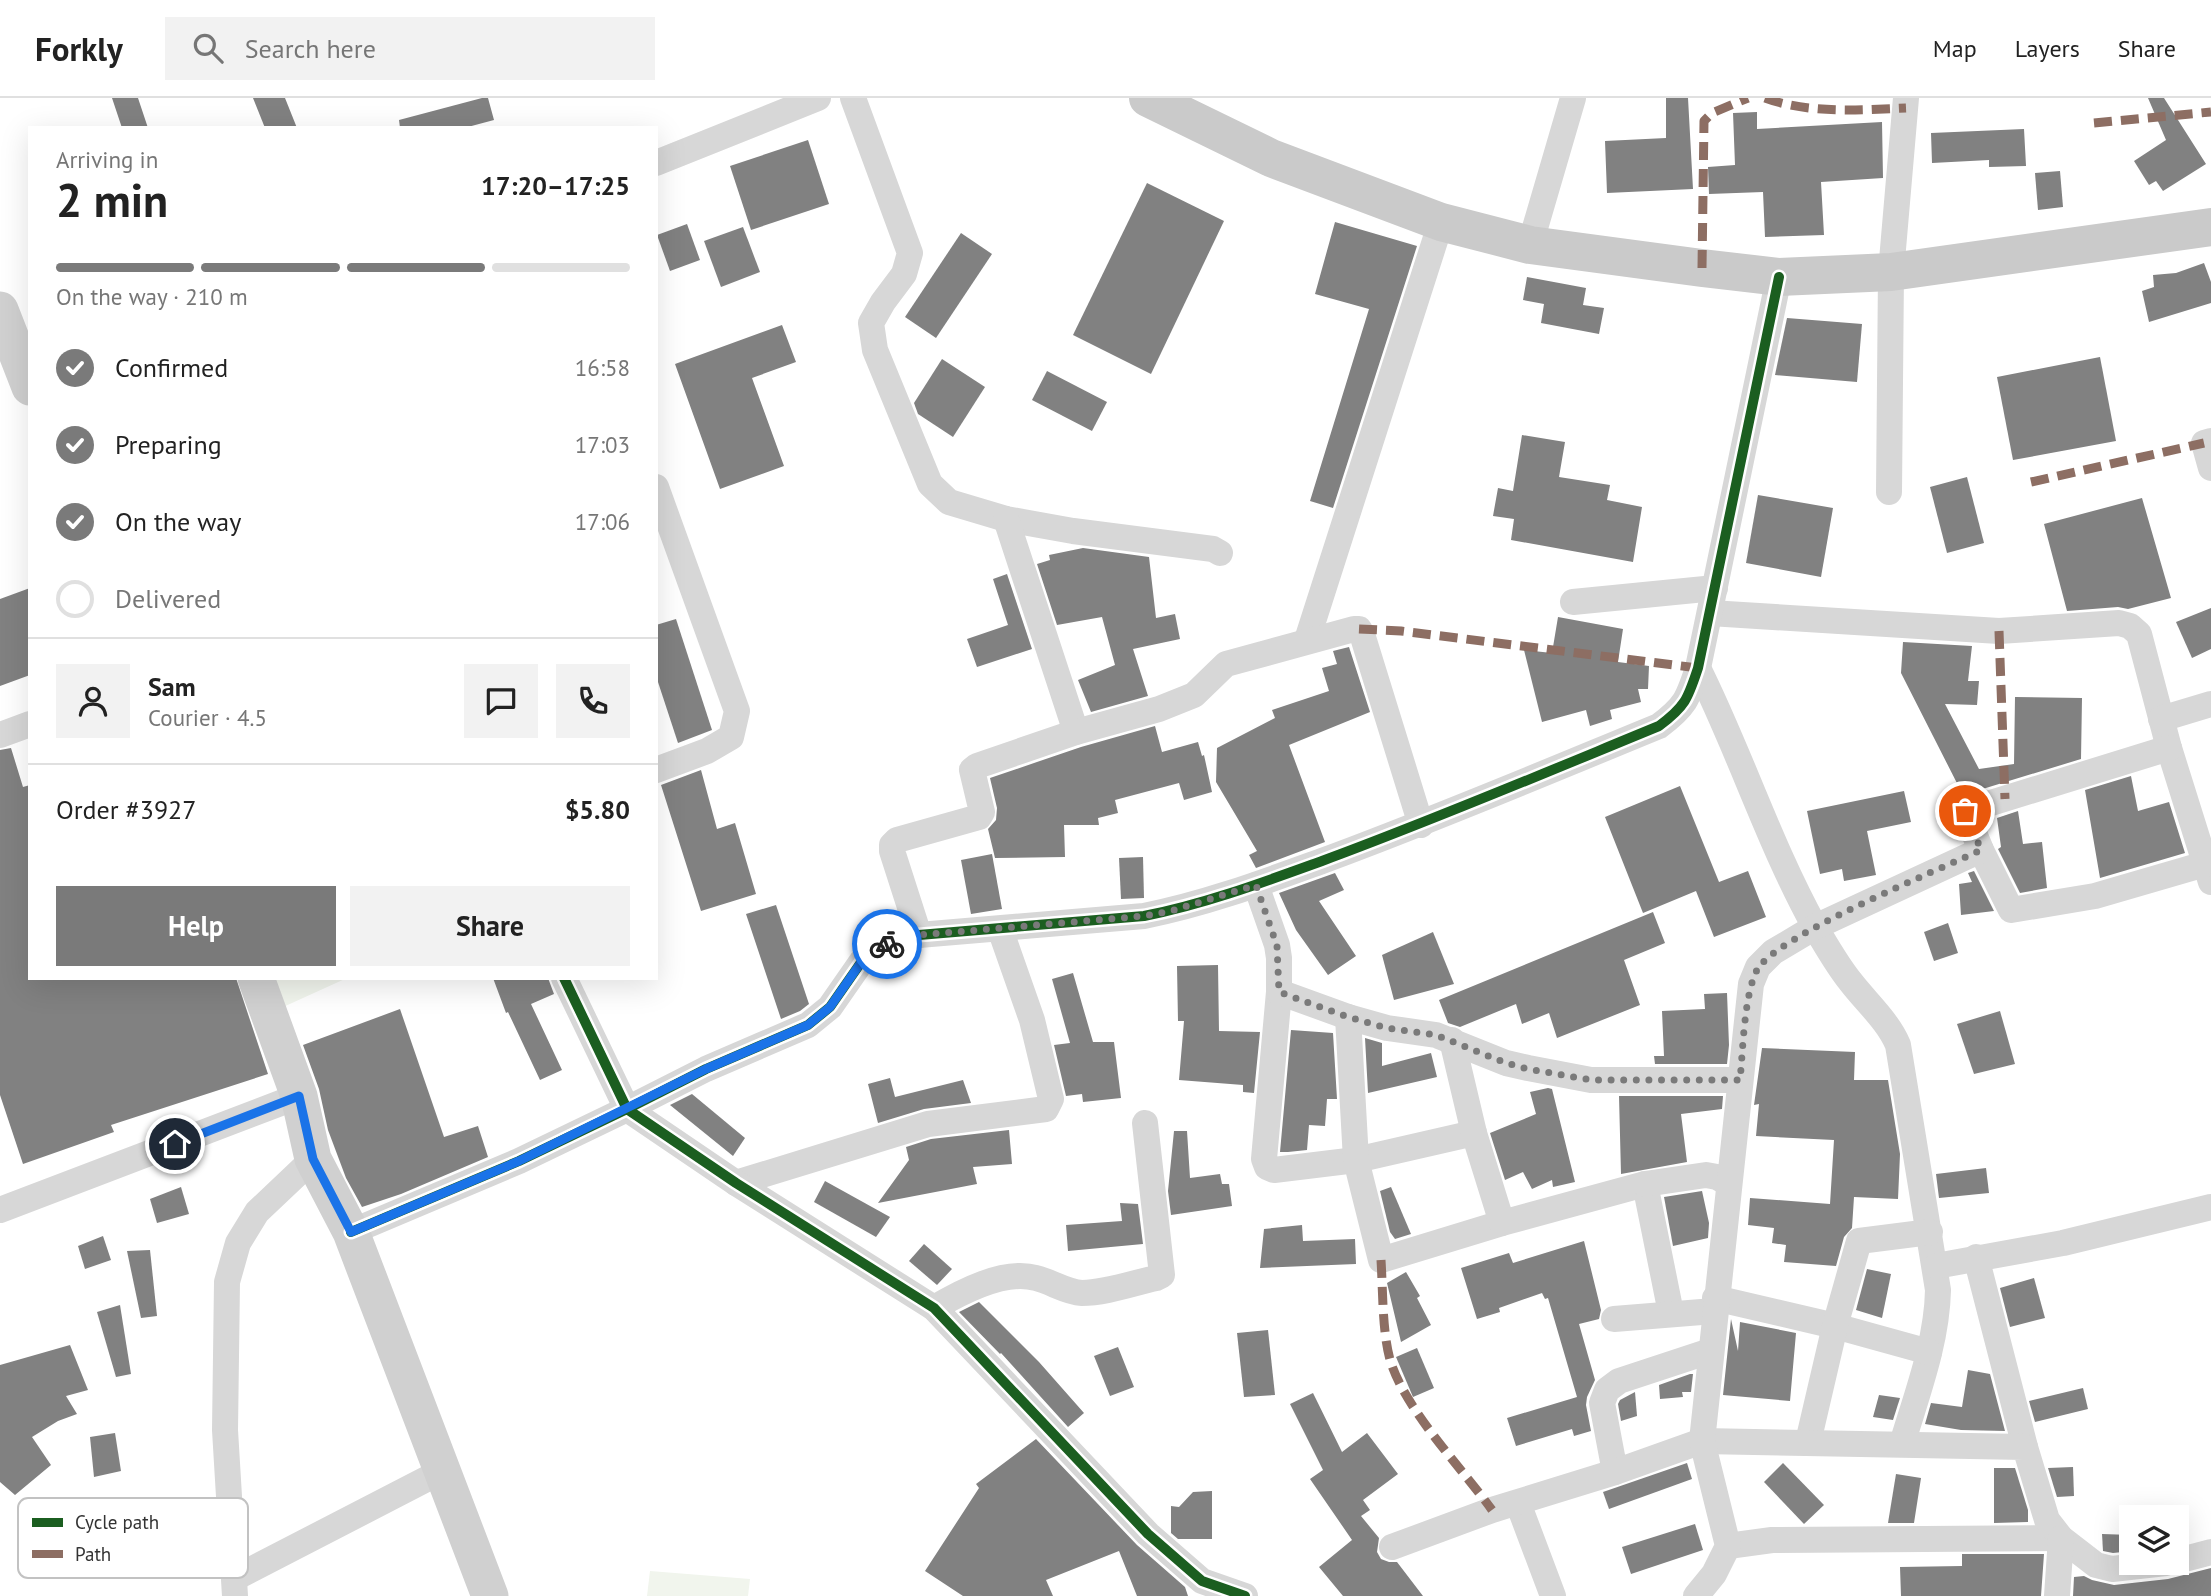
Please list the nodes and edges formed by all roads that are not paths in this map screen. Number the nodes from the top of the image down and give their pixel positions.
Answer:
1 (818, 98) edge
2 (853, 98) edge
3 (1148, 98) edge
4 (1573, 98) edge
5 (1906, 98) edge
6 (658, 162) edge
7 (1441, 222) junction
8 (2211, 227) edge
9 (1530, 244) junction
10 (1891, 272) junction
11 (1779, 277) junction
12 (0, 310) edge
13 (28, 382) edge
14 (2211, 441) edge
15 (2211, 468) edge
16 (1889, 492) dead end
17 (658, 493) edge
18 (1006, 519) junction
19 (1220, 553) dead end
20 (1713, 601) junction
21 (1573, 602) dead end
22 (1307, 640) junction
23 (1698, 668) junction
24 (2211, 704) edge
25 (2161, 719) junction
26 (28, 725) edge
27 (1076, 732) junction
28 (0, 735) edge
29 (2169, 748) junction
30 (658, 769) edge
31 (1421, 825) junction
32 (1981, 850) junction
33 (2208, 873) edge
34 (1256, 885) junction
35 (1815, 927) junction
36 (1000, 929) junction
37 (919, 935) junction
38 (257, 980) edge
39 (565, 980) edge
40 (1279, 992) junction
41 (1348, 1017) junction
42 (1452, 1040) junction
43 (1740, 1080) junction
44 (299, 1096) junction
45 (627, 1110) junction
46 (1145, 1123) dead end
47 (1474, 1132) junction
48 (313, 1159) junction
49 (1356, 1160) junction
50 (736, 1183) junction
51 (1728, 1183) junction
52 (1645, 1184) junction
53 (2211, 1207) edge
54 (0, 1210) edge
55 (1502, 1223) junction
56 (351, 1232) junction
57 (1930, 1232) junction
58 (1976, 1257) junction
59 (1936, 1266) junction
60 (1715, 1304) junction
61 (934, 1308) junction
62 (1671, 1313) junction
63 (1614, 1319) dead end
64 (1835, 1326) junction
65 (1710, 1351) junction
66 (1929, 1352) junction
67 (1702, 1441) junction
68 (1808, 1442) junction
69 (1902, 1444) junction
70 (2025, 1447) junction
71 (442, 1471) junction
72 (1615, 1472) junction
73 (229, 1498) edge
74 (1518, 1503) junction
75 (2061, 1538) junction
76 (1392, 1546) dead end
77 (1728, 1546) junction
78 (2211, 1552) edge
79 (2189, 1558) edge
80 (2119, 1568) edge
81 (235, 1587) edge
82 (490, 1596) edge
83 (1245, 1596) edge
84 (1553, 1596) edge
85 (1696, 1596) edge
86 (2057, 1596) edge

1 - 6 street
2 - 18 street
3 - 7 main road
4 - 9 street
5 - 10 street
7 - 9 main road
7 - 22 street
8 - 10 main road
9 - 11 main road
10 - 11 main road
10 - 16 street
11 - 20 street
12 - 13 street
14 - 15 street
17 - 30 street
18 - 19 street
18 - 27 street
20 - 21 street
20 - 23 street
20 - 25 street
22 - 27 street
22 - 31 street
23 - 31 street
23 - 35 street
24 - 25 street
25 - 29 street
26 - 28 street
27 - 37 street
29 - 32 street
29 - 33 street
31 - 34 street
32 - 33 street
32 - 35 street
34 - 36 street
34 - 40 street
35 - 43 street
35 - 57 street
36 - 37 street
36 - 50 street
37 - 45 street
38 - 44 street
39 - 45 street
40 - 41 street
40 - 49 street
41 - 42 street
41 - 49 street
42 - 43 street
42 - 47 street
43 - 51 street
44 - 48 street
44 - 54 street
45 - 50 street
45 - 56 street
46 - 61 street
47 - 49 street
47 - 55 street
48 - 56 street
48 - 73 street
49 - 55 street
50 - 61 street
51 - 52 street
51 - 60 street
52 - 55 street
52 - 62 street
53 - 58 street
56 - 71 street
57 - 59 street
57 - 64 street
58 - 59 street
58 - 70 street
59 - 66 street
60 - 62 street
60 - 64 street
60 - 65 street
61 - 83 street
62 - 63 street
64 - 66 street
64 - 68 street
65 - 67 street
65 - 72 street
66 - 69 street
67 - 68 street
67 - 72 street
67 - 77 street
68 - 69 street
69 - 70 street
70 - 75 street
71 - 81 street
71 - 82 street
72 - 74 street
74 - 76 street
74 - 84 street
75 - 77 street
75 - 80 street
75 - 86 street
77 - 85 street
78 - 79 street

